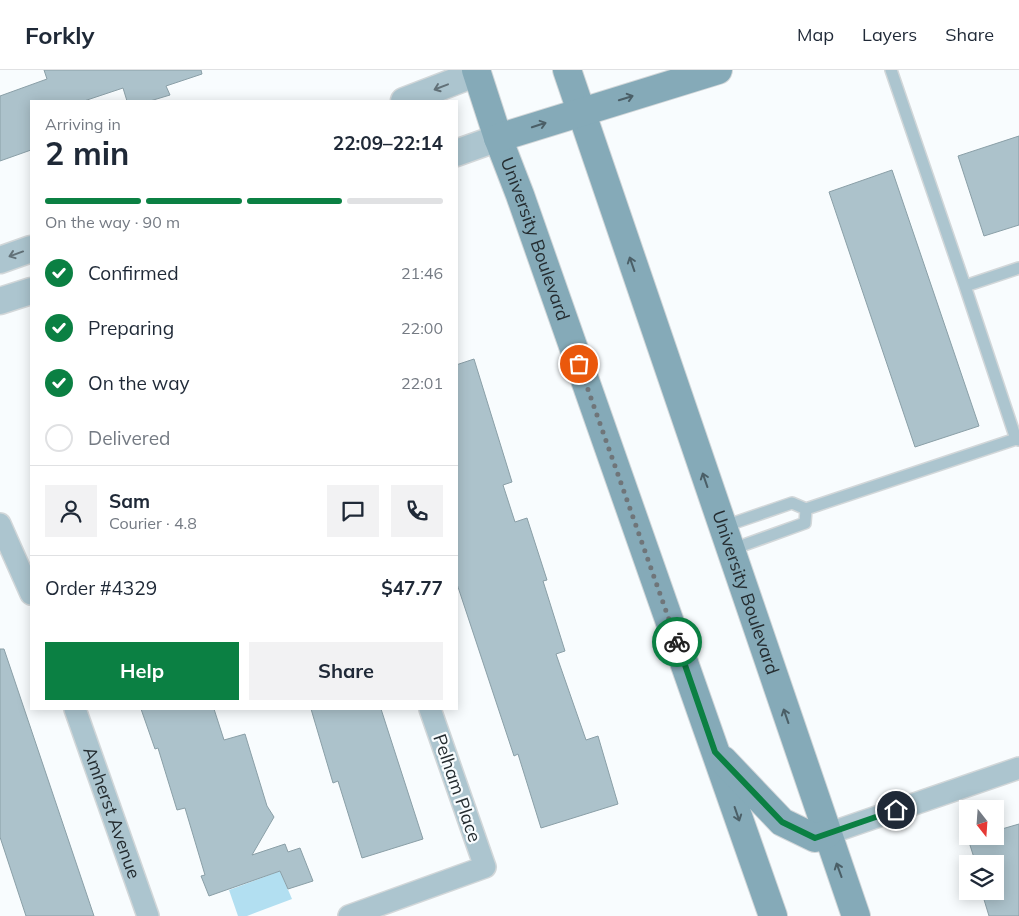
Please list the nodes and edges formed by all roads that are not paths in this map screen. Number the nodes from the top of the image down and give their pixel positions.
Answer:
1 (567, 70) edge
2 (718, 70) edge
3 (891, 70) edge
4 (479, 71) edge
5 (406, 100) edge
6 (580, 112) junction
7 (498, 138) junction
8 (458, 152) edge
9 (30, 249) edge
10 (0, 260) edge
11 (1019, 268) edge
12 (965, 286) junction
13 (30, 290) edge
14 (0, 301) edge
15 (1017, 439) edge
16 (806, 510) junction
17 (0, 524) edge
18 (726, 539) junction
19 (26, 565) edge
20 (30, 588) edge
21 (75, 710) edge
22 (430, 710) edge
23 (715, 752) junction
24 (1019, 768) edge
25 (826, 834) junction
26 (148, 916) edge
27 (349, 916) edge
28 (774, 916) edge
29 (856, 916) edge

1 - 6 main road, University Boulevard
6 -> 2 main road
3 - 12 lane
4 -> 5 street
4 - 7 main road, University Boulevard
7 -> 6 main road
18 -> 6 main road, University Boulevard
7 - 8 street
7 - 23 main road, University Boulevard
9 -> 10 street
11 - 12 lane
12 - 15 lane
13 - 14 street
15 - 16 lane
16 - 18 lane
16 - 18 lane
17 - 19 street
25 -> 18 main road, University Boulevard
19 - 20 street
21 - 26 street, Amherst Avenue
22 - 27 street, Pelham Place
23 - 25 main road
23 -> 28 main road, University Boulevard
24 - 25 street
29 -> 25 main road, University Boulevard

